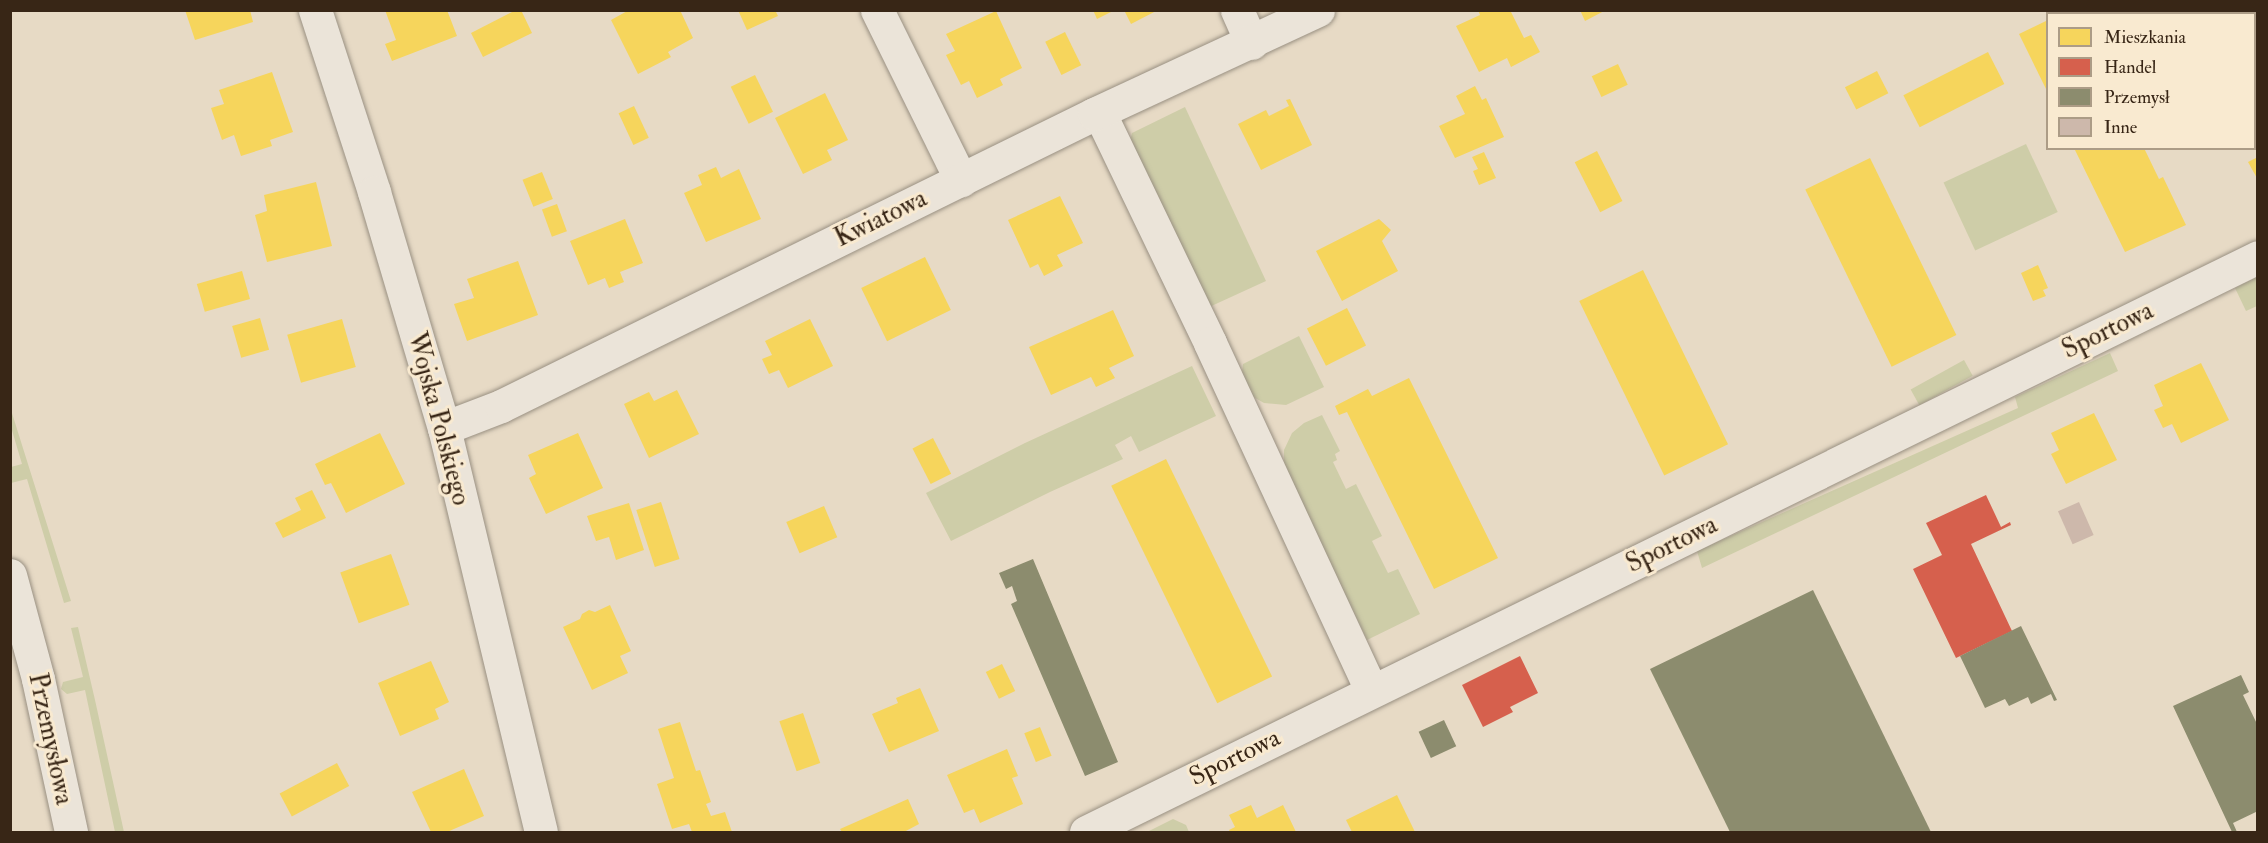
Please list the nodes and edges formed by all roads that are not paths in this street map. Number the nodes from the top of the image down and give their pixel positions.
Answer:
1 (315, 10) edge
2 (877, 10) edge
3 (1237, 10) edge
4 (1318, 10) edge
5 (1252, 43) junction
6 (1099, 112) junction
7 (961, 180) junction
8 (2258, 257) edge
9 (444, 429) junction
10 (10, 576) edge
11 (1371, 690) junction
12 (71, 832) edge
13 (541, 832) edge
14 (1086, 832) edge

1 - 9 street, Wojska Polskiego
2 - 7 street
3 - 5 street
4 - 5 street, Kwiatowa
5 - 6 street, Kwiatowa
6 - 7 street, Kwiatowa
6 - 11 street
7 - 9 street, Kwiatowa
8 - 11 street, Sportowa
9 - 13 street, Wojska Polskiego
10 - 12 street, Przemysłowa
11 - 14 street, Sportowa

